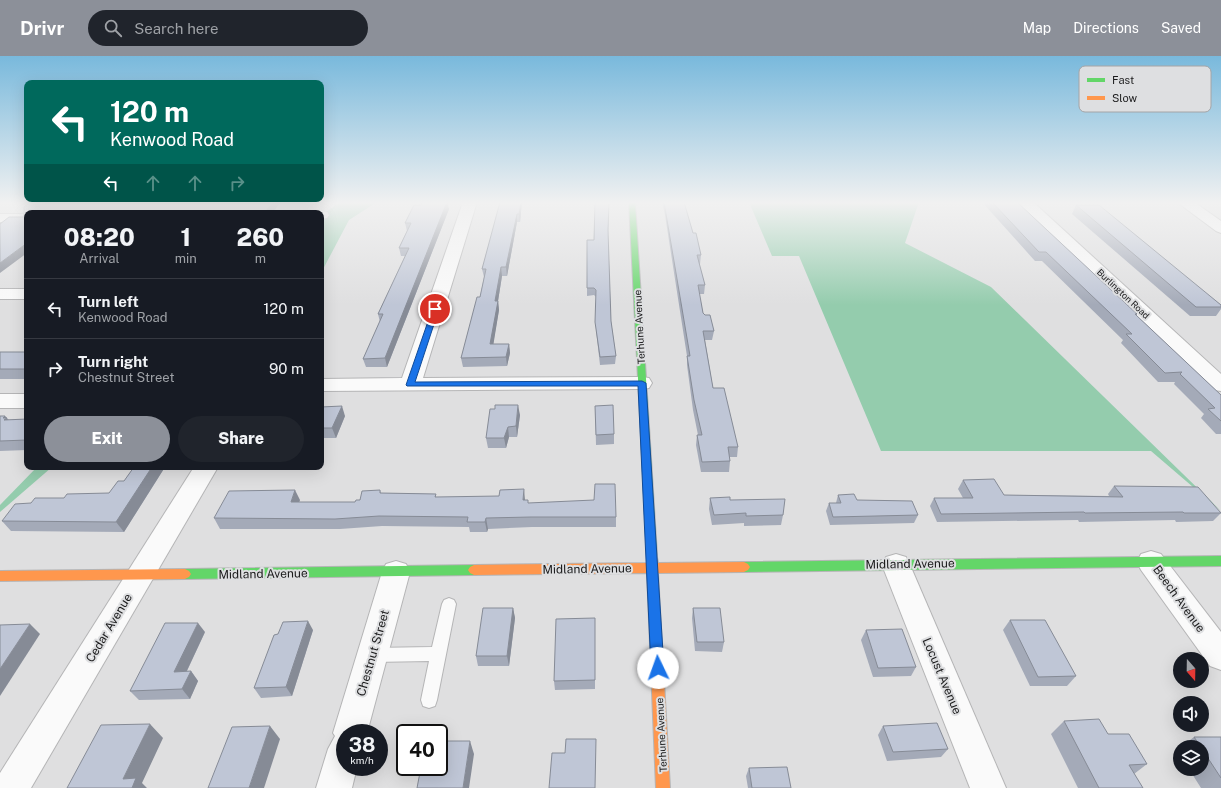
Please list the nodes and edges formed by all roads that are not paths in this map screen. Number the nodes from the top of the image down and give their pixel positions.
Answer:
1 (459, 236) edge
2 (634, 236) edge
3 (1061, 236) edge
4 (0, 294) edge
5 (24, 294) edge
6 (1219, 382) edge
7 (642, 383) junction
8 (324, 385) edge
9 (410, 385) junction
10 (24, 400) edge
11 (0, 401) edge
12 (204, 470) edge
13 (1221, 561) edge
14 (1151, 562) junction
15 (896, 565) junction
16 (653, 568) junction
17 (396, 572) junction
18 (141, 575) junction
19 (0, 576) edge
20 (449, 604) dead end
21 (439, 654) junction
22 (372, 655) junction
23 (1221, 656) edge
24 (429, 700) dead end
25 (353, 724) edge
26 (337, 776) edge
27 (11, 788) edge
28 (334, 788) edge
29 (663, 788) edge
30 (988, 788) edge

1 - 9 street
2 - 7 street, Terhune Avenue
3 - 6 street, Burlington Road
4 - 5 street
7 - 9 street
7 - 16 street, Terhune Avenue
8 - 9 street
10 - 11 street
12 - 18 street, Cedar Avenue
13 - 14 street, Midland Avenue
14 - 15 street, Midland Avenue
14 - 23 street, Beech Avenue
15 - 16 street, Midland Avenue
15 - 30 street, Locust Avenue
16 - 17 street, Midland Avenue
16 - 29 street, Terhune Avenue
17 - 18 street, Midland Avenue
17 - 22 street, Chestnut Street
18 - 19 street, Midland Avenue
18 - 27 street, Cedar Avenue
20 - 21 lane
21 - 22 lane
21 - 24 lane
22 - 25 street, Chestnut Street
26 - 28 street

